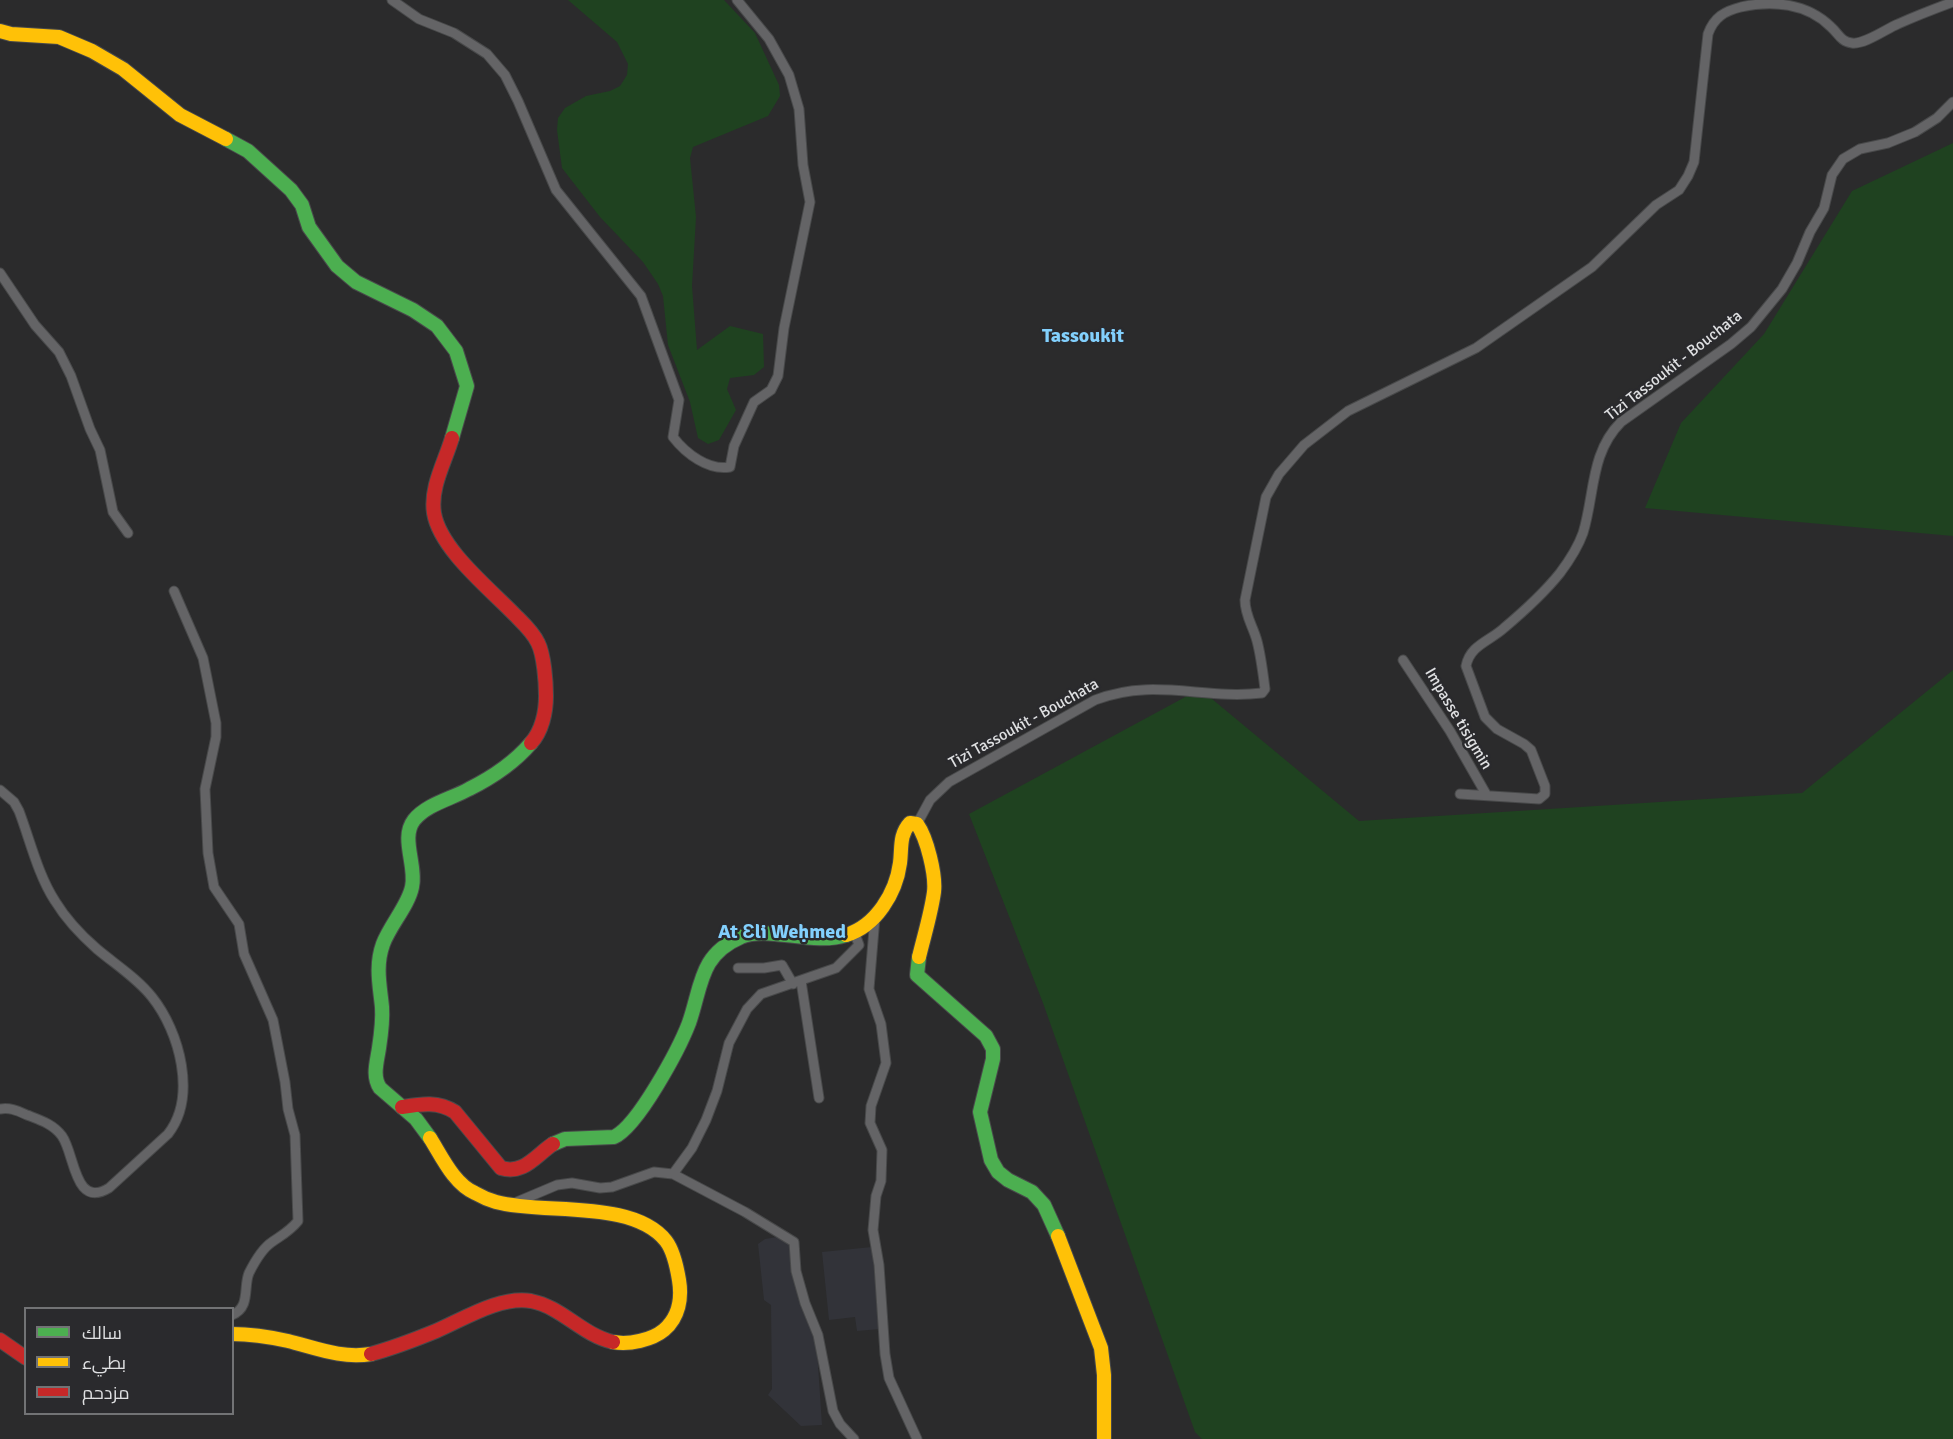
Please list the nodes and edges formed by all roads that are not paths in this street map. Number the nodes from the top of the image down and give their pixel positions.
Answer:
1 (392, 0) edge
2 (737, 0) edge
3 (1953, 2) edge
4 (0, 31) edge
5 (1953, 102) edge
6 (0, 273) edge
7 (128, 533) dead end
8 (174, 591) dead end
9 (1403, 660) dead end
10 (0, 790) edge
11 (1460, 794) dead end
12 (1486, 794) junction
13 (917, 824) junction
14 (875, 917) junction
15 (855, 934) junction
16 (738, 968) dead end
17 (797, 982) junction
18 (819, 1098) dead end
19 (402, 1107) junction
20 (0, 1109) edge
21 (673, 1174) junction
22 (510, 1205) junction
23 (234, 1314) edge
24 (234, 1334) edge
25 (0, 1340) edge
26 (24, 1357) edge
27 (854, 1439) edge
28 (917, 1439) edge
29 (1104, 1439) edge

1 - 2 street
3 - 13 street, Tizi Tassoukit - Bouchata
4 - 19 street
5 - 12 street, Tizi Tassoukit - Bouchata
6 - 7 street
8 - 23 street
9 - 12 street, Impasse tisigmin
10 - 20 street
11 - 12 street, Tizi Tassoukit - Bouchata
13 - 14 street
13 - 29 street
14 - 15 street
14 - 28 street
15 - 17 street
15 - 19 street
16 - 17 street
17 - 18 street
17 - 21 street
19 - 22 street
21 - 22 street
21 - 27 street
22 - 24 street
25 - 26 street

